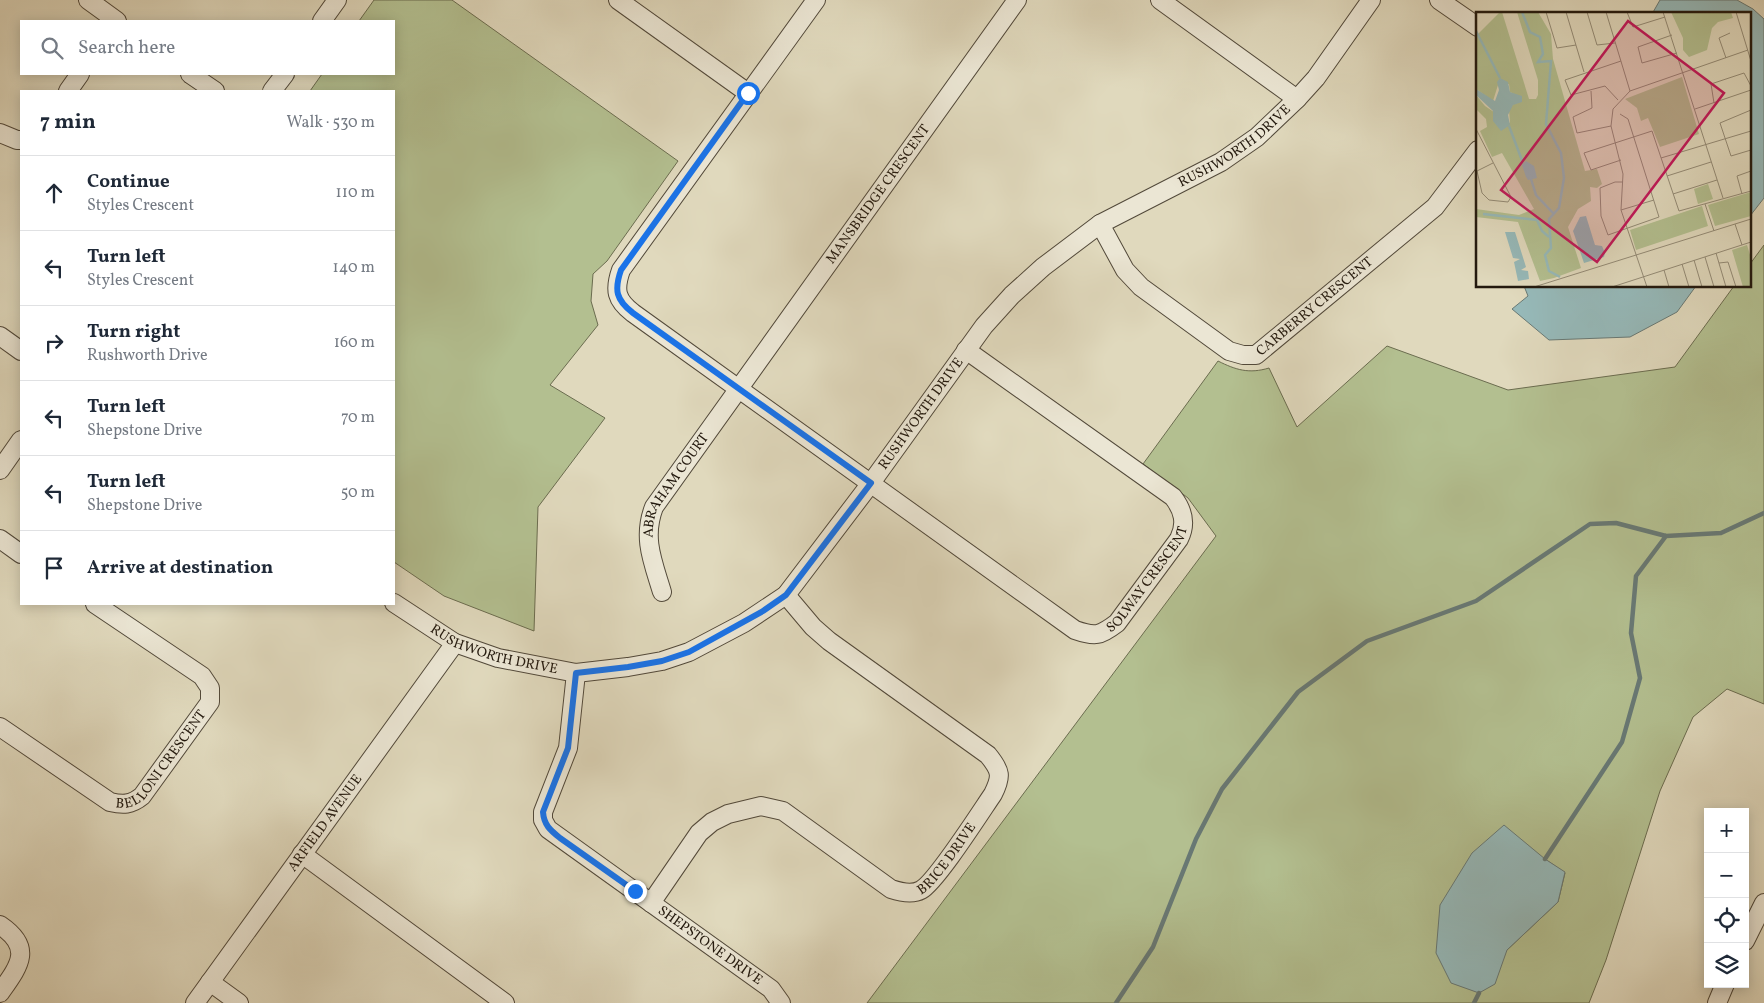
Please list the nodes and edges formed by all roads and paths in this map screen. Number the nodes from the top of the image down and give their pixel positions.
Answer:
1 (88, 0) edge
2 (338, 0) edge
3 (618, 0) edge
4 (816, 0) edge
5 (1017, 0) edge
6 (1160, 0) edge
7 (1371, 0) edge
8 (1438, 0) edge
9 (116, 20) edge
10 (323, 20) edge
11 (1476, 26) edge
12 (79, 75) edge
13 (191, 75) edge
14 (284, 75) edge
15 (69, 90) edge
16 (214, 90) edge
17 (273, 90) edge
18 (748, 93) junction
19 (1297, 99) junction
20 (0, 133) edge
21 (20, 140) edge
22 (1476, 153) edge
23 (1100, 224) junction
24 (0, 336) edge
25 (20, 350) edge
26 (966, 350) junction
27 (739, 388) junction
28 (20, 441) edge
29 (0, 470) edge
30 (871, 483) junction
31 (0, 539) edge
32 (20, 553) edge
33 (662, 592) dead end
34 (786, 595) junction
35 (96, 605) edge
36 (395, 605) edge
37 (455, 643) junction
38 (576, 673) junction
39 (0, 727) edge
40 (302, 854) junction
41 (652, 903) junction
42 (1764, 903) edge
43 (0, 925) edge
44 (1749, 933) edge
45 (210, 982) junction
46 (1723, 988) edge
47 (0, 993) edge
48 (195, 1003) edge
49 (239, 1003) edge
50 (505, 1003) edge
51 (781, 1003) edge
52 (1717, 1003) edge

1 - 9 street
2 - 10 street
3 - 18 street
4 - 18 street, SOLWAY CRESCENT
5 - 27 street, MANSBRIDGE CRESCENT
6 - 19 street
7 - 19 street, RUSHWORTH DRIVE
8 - 11 street
12 - 15 street
13 - 16 street
14 - 17 street
18 - 27 street, SOLWAY CRESCENT
19 - 23 street, RUSHWORTH DRIVE
20 - 21 street
22 - 23 street, CARBERRY CRESCENT
23 - 26 street, RUSHWORTH DRIVE
24 - 25 street
26 - 30 street, RUSHWORTH DRIVE
26 - 30 street, SOLWAY CRESCENT
27 - 30 street, SOLWAY CRESCENT
27 - 33 street, ABRAHAM COURT
28 - 29 street
30 - 34 street, RUSHWORTH DRIVE
31 - 32 street
34 - 38 street, RUSHWORTH DRIVE
34 - 41 street, BRICE DRIVE
35 - 39 street, BELLONI CRESCENT
36 - 37 street, RUSHWORTH DRIVE
37 - 38 street, RUSHWORTH DRIVE
37 - 40 street, ARFIELD AVENUE
38 - 41 street, SHEPSTONE DRIVE
40 - 45 street, ARFIELD AVENUE
40 - 50 street
41 - 51 street, SHEPSTONE DRIVE
42 - 44 street
43 - 47 street
45 - 48 street, ARFIELD AVENUE
45 - 49 street
46 - 52 street

